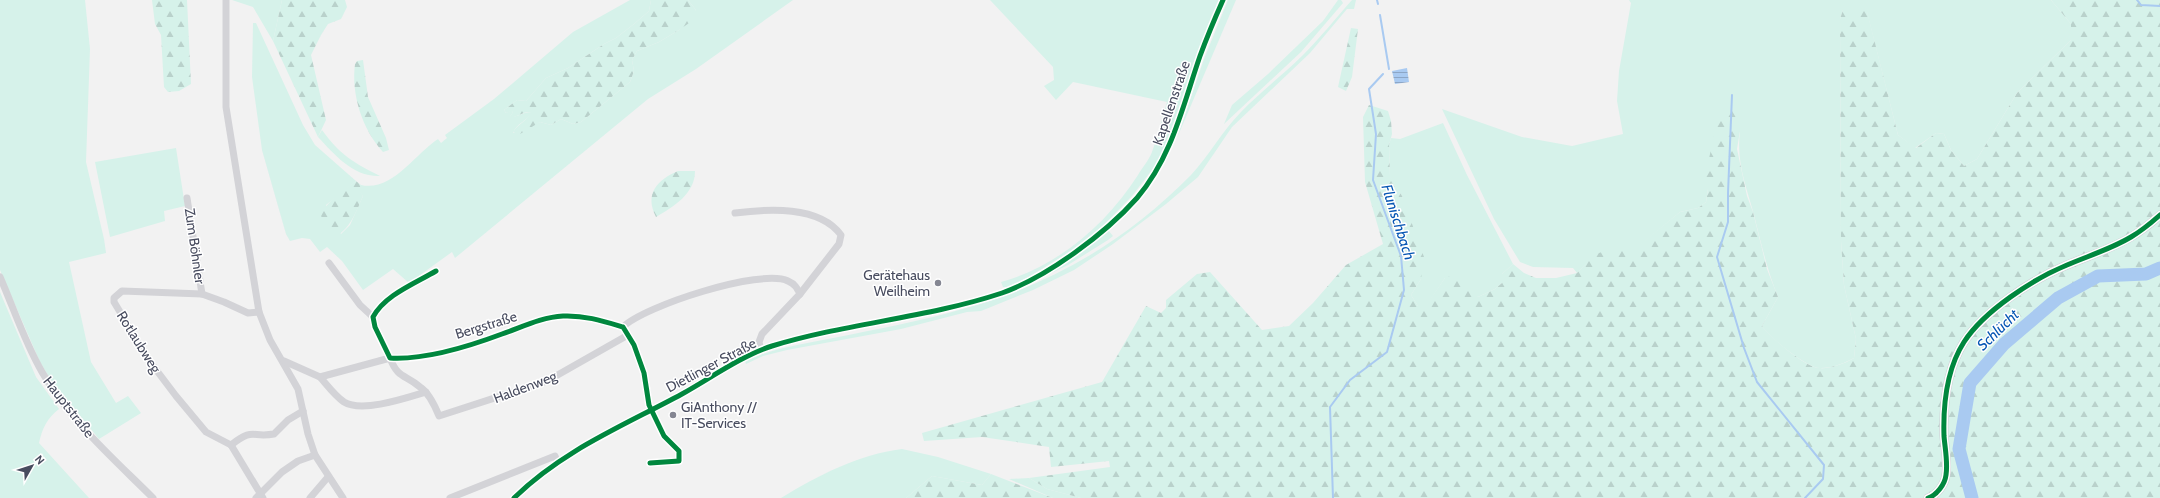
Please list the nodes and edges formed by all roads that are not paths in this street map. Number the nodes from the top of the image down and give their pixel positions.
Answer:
1 (226, 0) edge
2 (1223, 0) edge
3 (188, 198) dead end
4 (735, 213) dead end
5 (2160, 215) edge
6 (329, 263) dead end
7 (436, 271) dead end
8 (0, 278) edge
9 (1033, 278) joint
10 (202, 294) junction
11 (800, 294) junction
12 (259, 312) junction
13 (373, 317) junction
14 (623, 327) junction
15 (628, 335) junction
16 (761, 350) junction
17 (390, 358) junction
18 (284, 361) junction
19 (320, 377) junction
20 (426, 392) junction
21 (652, 410) junction
22 (303, 411) junction
23 (231, 445) junction
24 (316, 455) junction
25 (557, 461) junction
26 (650, 463) dead end
27 (328, 477) junction
28 (520, 492) junction
29 (260, 497) edge
30 (153, 498) edge
31 (310, 498) edge
32 (343, 498) edge
33 (450, 498) edge
34 (514, 498) edge
35 (525, 498) edge
36 (1928, 498) edge

1 - 12 street
2 - 9 street, Kapellenstraße
3 - 10 street, Zum Böhnler
4 - 11 street
5 - 36 main road
6 - 13 street
7 - 13 street
8 - 30 street, Hauptstraße
9 - 16 street, Dietlinger Straße
10 - 12 street, Rotlaubweg
10 - 23 street, Rotlaubweg
11 - 14 street
11 - 16 street
12 - 18 street
13 - 17 street
14 - 15 street
14 - 17 street, Bergstraße
15 - 20 street, Haldenweg
15 - 21 street
16 - 21 street, Dietlinger Straße
17 - 19 street, Bergstraße
17 - 20 street
18 - 19 street
18 - 22 street
19 - 20 street
21 - 25 street, Dietlinger Straße
21 - 26 street
22 - 23 street
22 - 24 street
23 - 29 street
24 - 27 street
24 - 29 street
25 - 28 street, Dietlinger Straße
25 - 33 street
27 - 31 street
27 - 32 street
28 - 34 street, Dietlinger Straße
28 - 35 street

